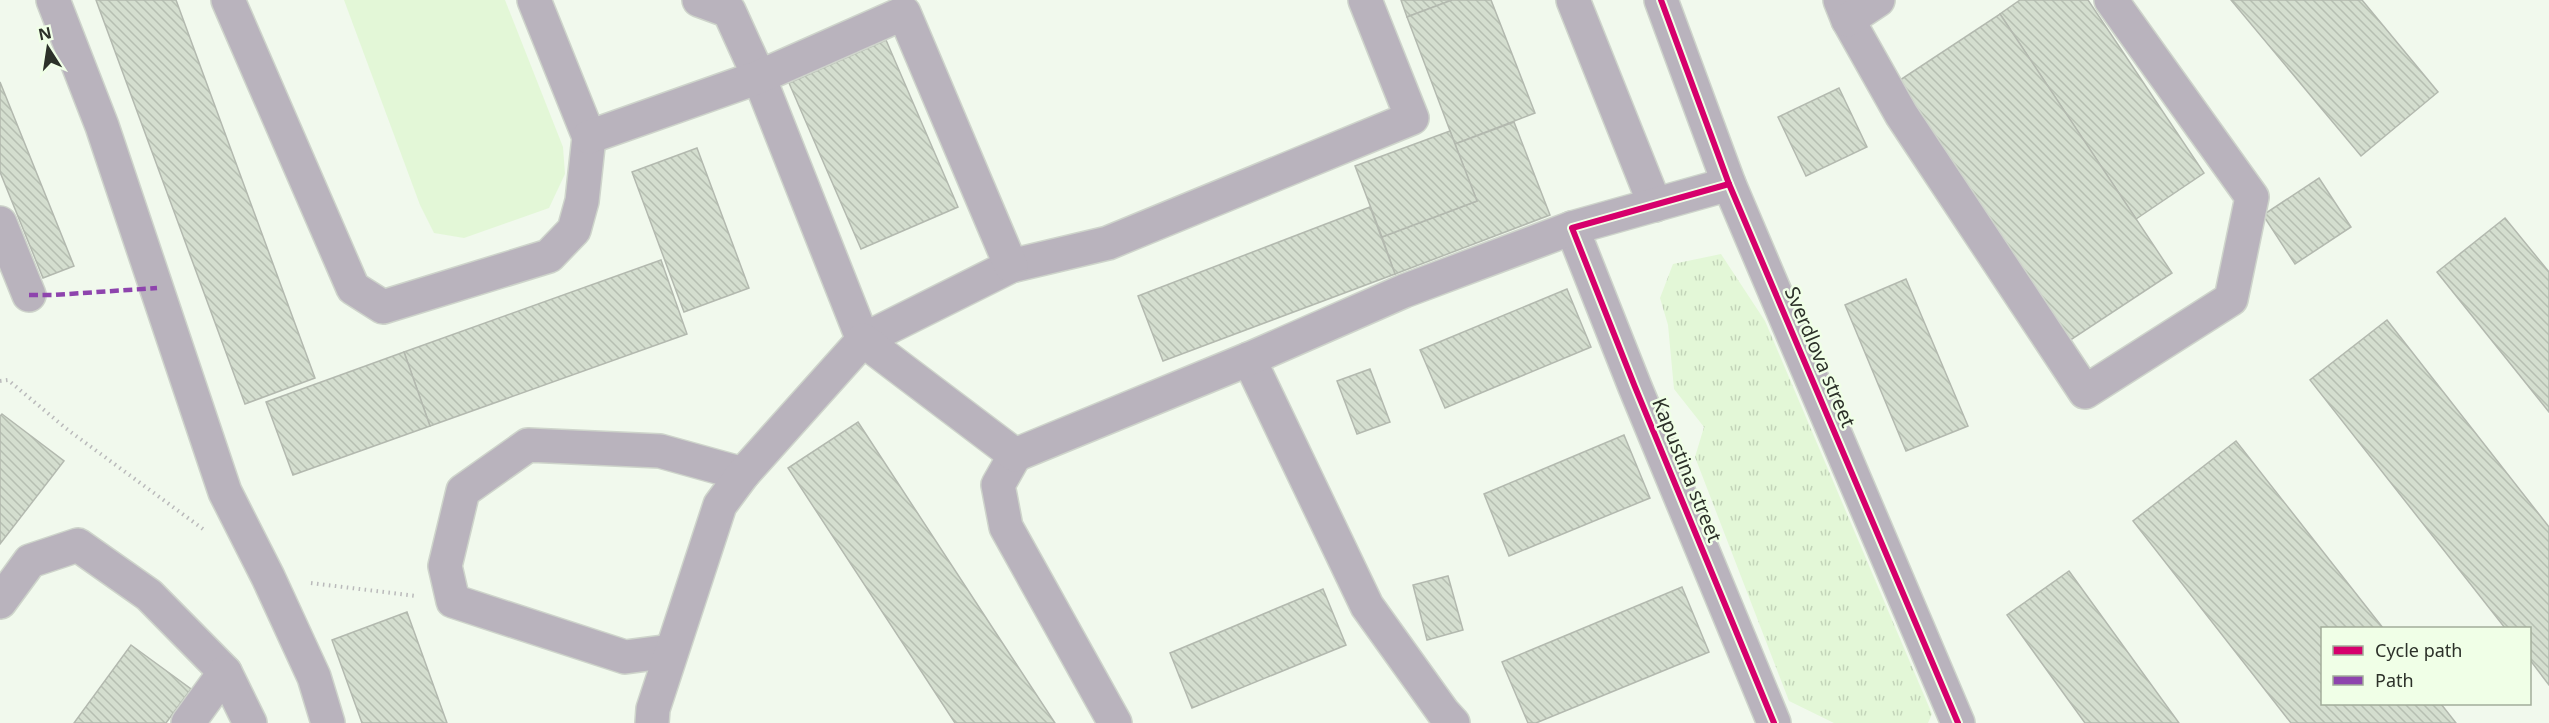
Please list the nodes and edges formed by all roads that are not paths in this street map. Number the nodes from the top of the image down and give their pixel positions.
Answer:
1 (53, 0) edge
2 (228, 0) edge
3 (534, 0) edge
4 (699, 0) edge
5 (1365, 0) edge
6 (1573, 0) edge
7 (1660, 0) edge
8 (1878, 0) edge
9 (2111, 0) edge
10 (1844, 10) edge
11 (759, 77) junction
12 (590, 137) junction
13 (1729, 184) junction
14 (1655, 205) junction
15 (0, 223) edge
16 (1572, 228) junction
17 (1011, 266) junction
18 (29, 295) dead end
19 (863, 340) junction
20 (1249, 359) junction
21 (1015, 455) junction
22 (743, 474) junction
23 (0, 602) edge
24 (671, 651) junction
25 (225, 672) junction
26 (188, 723) edge
27 (250, 723) edge
28 (327, 723) edge
29 (652, 723) edge
30 (1114, 723) edge
31 (1453, 723) edge
32 (1774, 723) edge
33 (1958, 723) edge

1 - 28 street
2 - 12 street
3 - 12 street
4 - 11 street
5 - 17 street
6 - 14 street
7 - 13 street, Sverdlova street
8 - 10 street
9 - 10 street
11 - 12 street
11 - 17 street
11 - 19 street
13 - 14 street
13 - 33 street, Sverdlova street
14 - 16 street
15 - 18 street
16 - 20 street
16 - 32 street, Kapustina street
17 - 19 street
19 - 21 street
19 - 22 street
20 - 21 street
20 - 31 street
21 - 30 street
22 - 24 street
22 - 24 street
23 - 25 street
24 - 29 street
25 - 26 street
25 - 27 street

